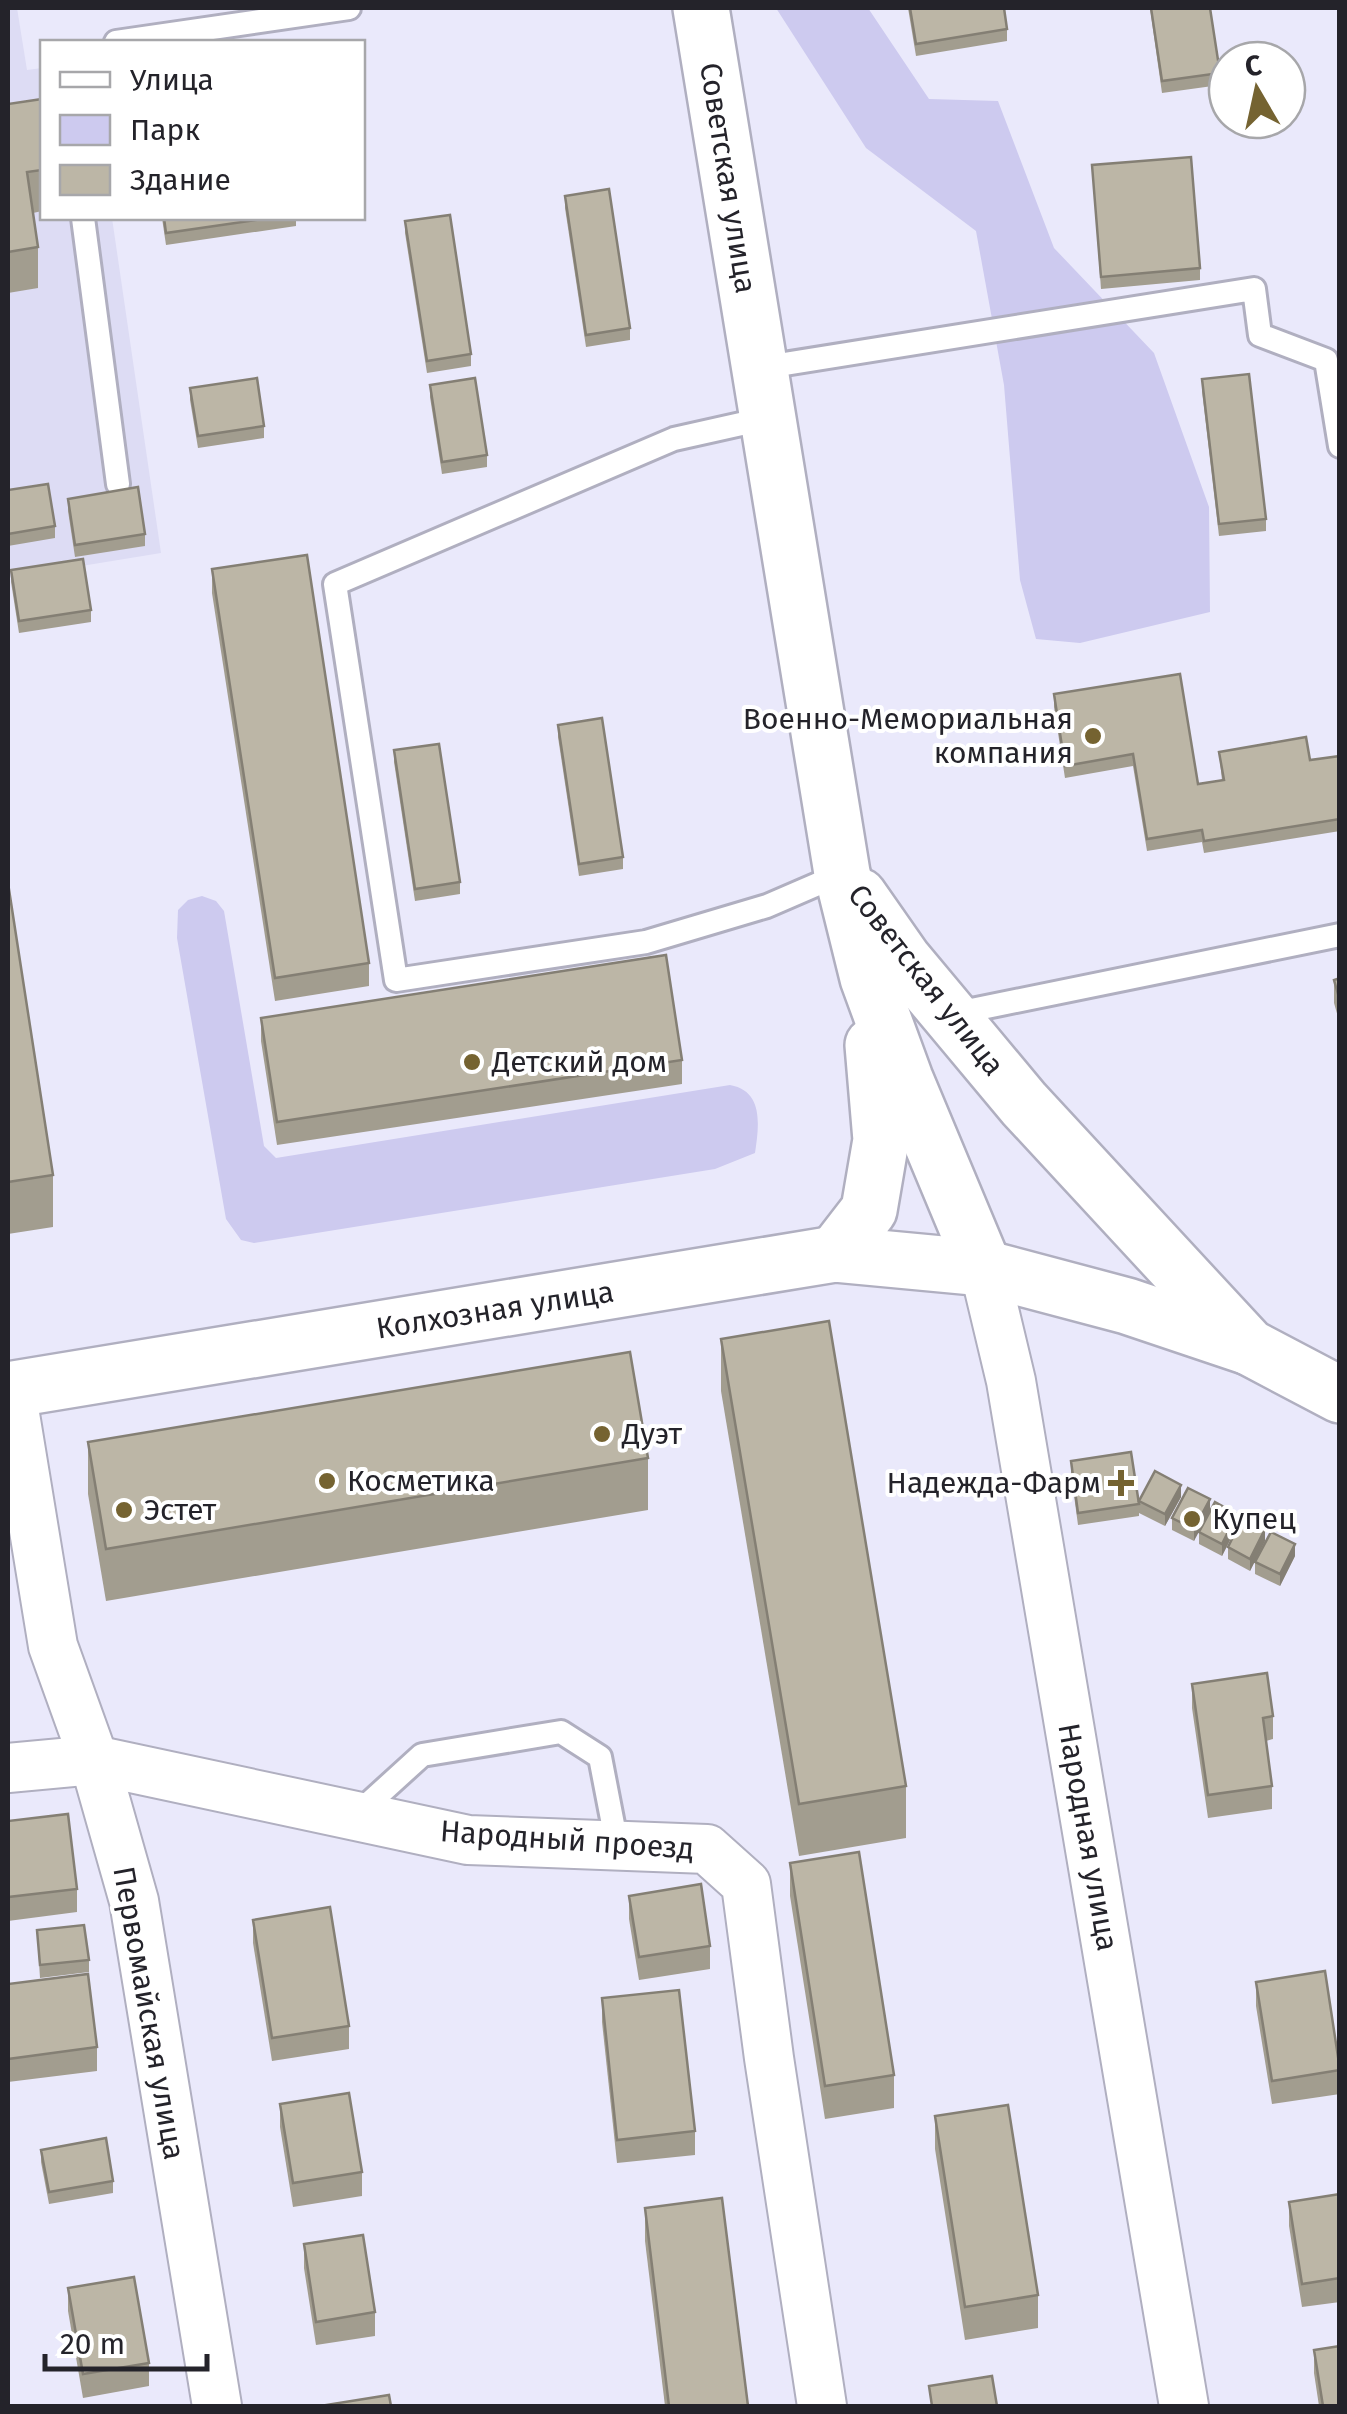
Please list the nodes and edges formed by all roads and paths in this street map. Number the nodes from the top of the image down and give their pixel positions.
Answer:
1 (246, 8) edge
2 (350, 8) edge
3 (701, 8) edge
4 (272, 20) junction
5 (130, 40) edge
6 (82, 220) edge
7 (764, 393) junction
8 (1340, 446) edge
9 (118, 484) dead end
10 (842, 873) junction
11 (1340, 934) edge
12 (868, 978) junction
13 (949, 1015) junction
14 (835, 1254) junction
15 (984, 1268) junction
16 (1250, 1346) junction
17 (9, 1390) edge
18 (1340, 1395) edge
19 (94, 1760) junction
20 (8, 1768) edge
21 (356, 1816) junction
22 (617, 1845) junction
23 (217, 2406) edge
24 (822, 2406) edge
25 (1184, 2406) edge

1 - 4 lane
2 - 4 lane
3 - 7 street, Советская улица
4 - 5 lane
6 - 9 lane
7 - 8 lane
7 - 10 street, Советская улица
7 - 10 lane
10 - 12 street
10 - 13 street, Советская улица
11 - 13 lane
12 - 14 street
12 - 15 street
13 - 16 street, Советская улица
14 - 15 street, Колхозная улица
14 - 17 street, Колхозная улица
15 - 16 street, Колхозная улица
15 - 25 street, Народная улица
16 - 18 street, Советская улица
17 - 19 street, Первомайская улица
19 - 20 street, Народный проезд
19 - 21 street, Народный проезд
19 - 23 street, Первомайская улица
21 - 22 street, Народный проезд
21 - 22 lane
22 - 24 street, Народный проезд

